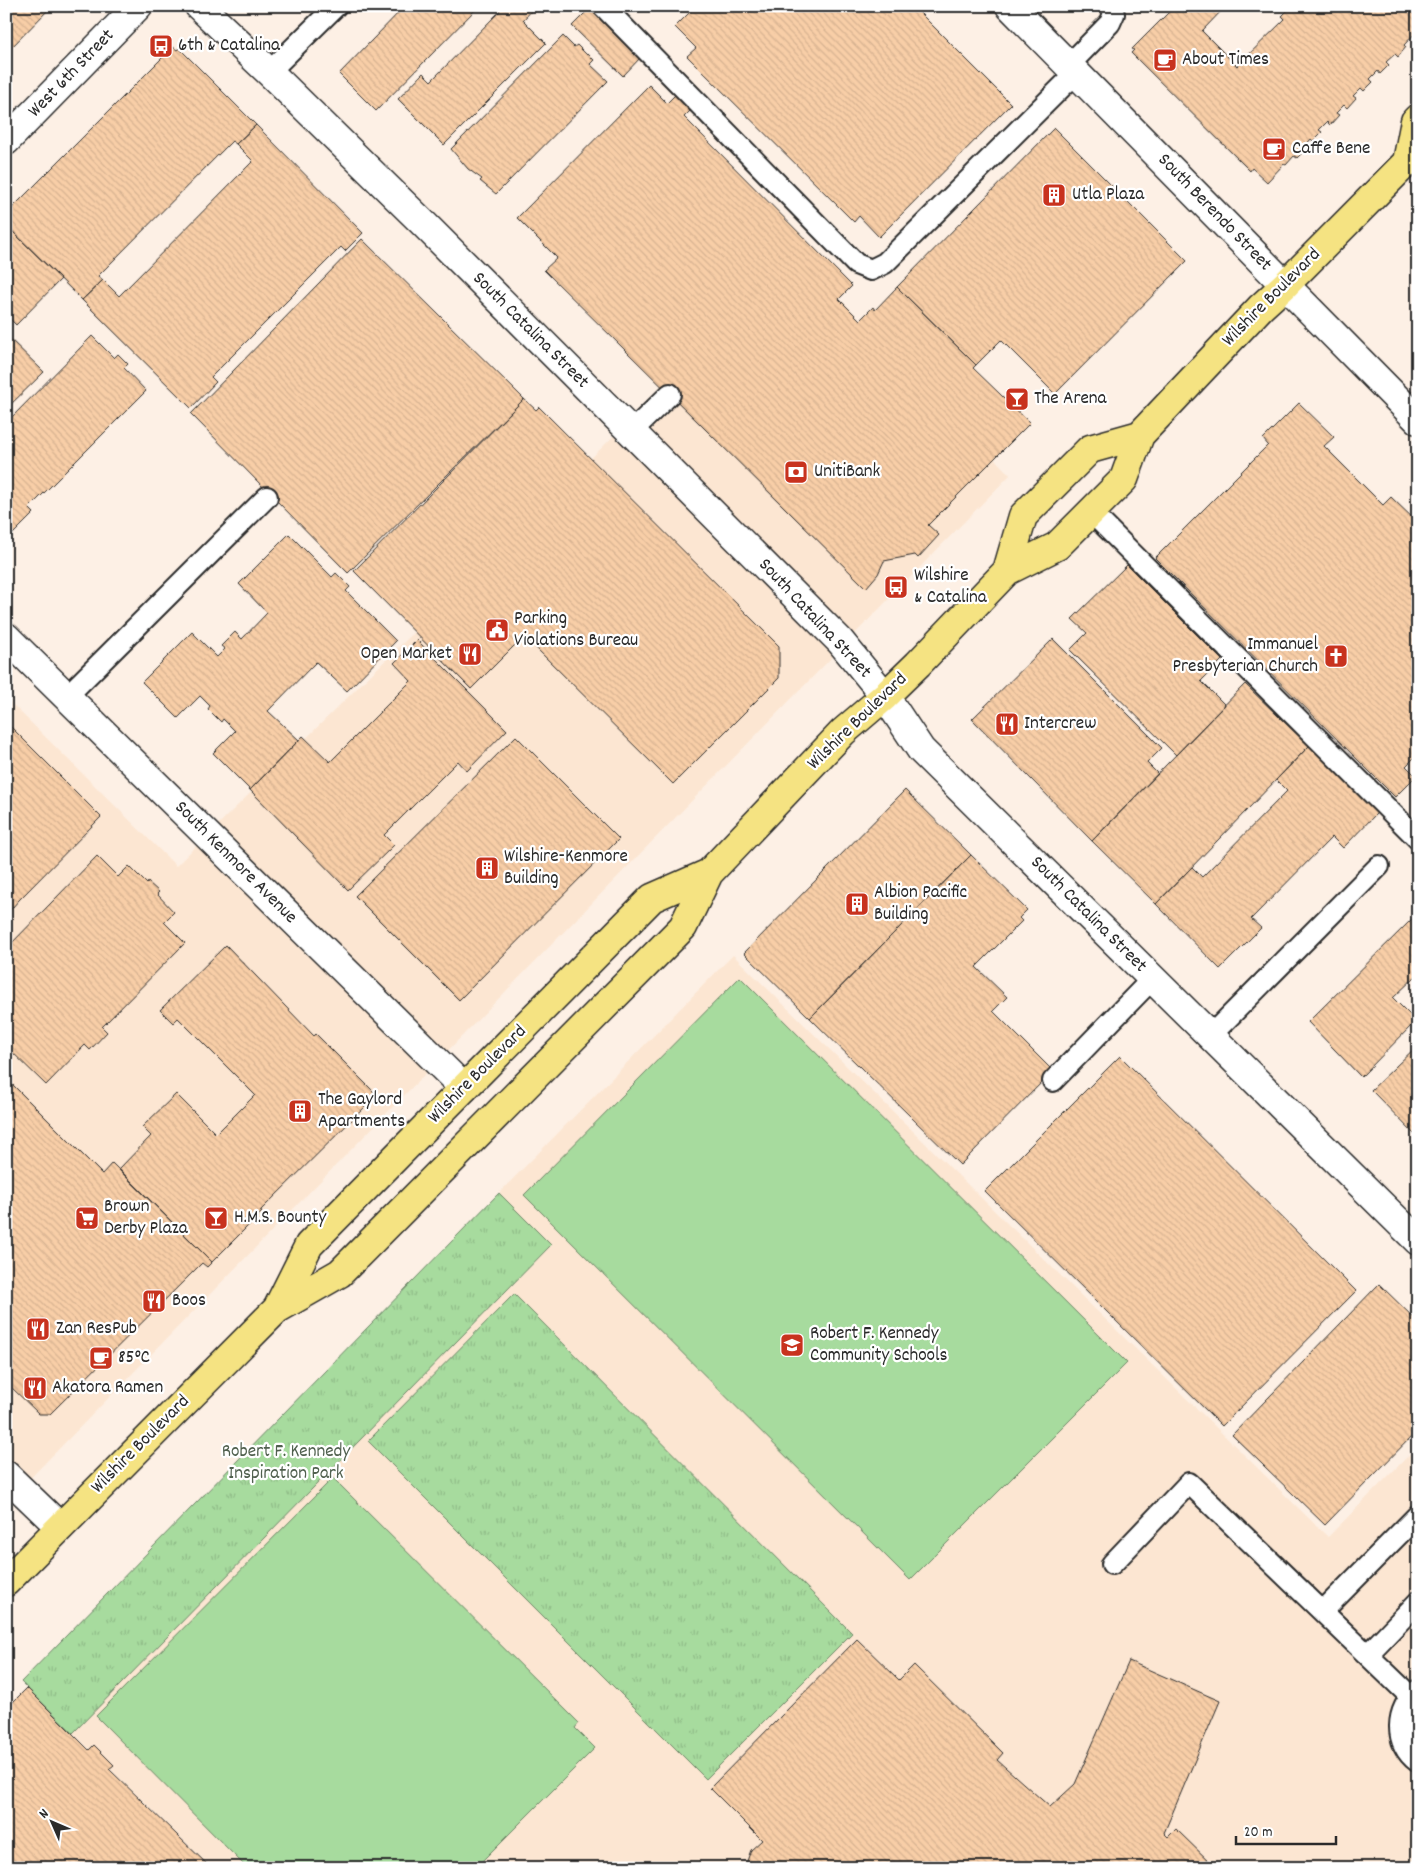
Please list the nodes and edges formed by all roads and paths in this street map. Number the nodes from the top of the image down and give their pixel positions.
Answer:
1 (138, 6) edge
2 (199, 6) edge
3 (336, 6) edge
4 (603, 6) edge
5 (1010, 6) edge
6 (1111, 6) edge
7 (1072, 69) junction
8 (269, 72) junction
9 (1418, 118) edge
10 (6, 141) edge
11 (1412, 160) edge
12 (1284, 286) junction
13 (670, 394) dead end
14 (1418, 420) edge
15 (631, 432) junction
16 (1140, 435) junction
17 (267, 497) dead end
18 (1091, 512) junction
19 (1007, 571) junction
20 (6, 637) edge
21 (67, 696) junction
22 (885, 696) junction
23 (1418, 839) edge
24 (1379, 866) dead end
25 (709, 873) junction
26 (1153, 978) junction
27 (1211, 1036) junction
28 (1053, 1081) dead end
29 (464, 1088) junction
30 (1418, 1241) edge
31 (277, 1309) junction
32 (6, 1475) edge
33 (1418, 1515) edge
34 (60, 1527) junction
35 (1112, 1564) dead end
36 (6, 1582) edge
37 (1418, 1602) edge
38 (1323, 1611) junction
39 (1368, 1654) junction
40 (1414, 1693) edge
41 (1418, 1762) edge

1 - 10 street, West 6th Street
2 - 8 street, South Catalina Street
3 - 8 lane
4 - 7 lane
5 - 7 street, South Berendo Street
6 - 7 lane
7 - 12 street, South Berendo Street
8 - 15 street, South Catalina Street
9 - 11 main road, Wilshire Boulevard
11 - 12 main road, Wilshire Boulevard
12 - 14 street, South Berendo Street
12 - 16 main road, Wilshire Boulevard
13 - 15 lane
15 - 22 street, South Catalina Street
16 - 18 main road, Wilshire Boulevard
16 - 19 main road, Wilshire Boulevard
17 - 21 lane
18 - 19 main road, Wilshire Boulevard
18 - 23 lane
19 - 22 main road, Wilshire Boulevard
20 - 21 street, South Kenmore Avenue
21 - 29 street, South Kenmore Avenue
22 - 25 main road, Wilshire Boulevard
22 - 26 street, South Catalina Street
24 - 27 lane
25 - 29 main road, Wilshire Boulevard
25 - 31 main road, Wilshire Boulevard
26 - 27 street, South Catalina Street
26 - 28 lane
27 - 30 street, South Catalina Street
29 - 31 main road, Wilshire Boulevard
31 - 34 main road, Wilshire Boulevard
32 - 34 street
33 - 38 lane
34 - 36 main road, Wilshire Boulevard
35 - 38 lane
37 - 39 lane
38 - 39 lane
39 - 40 lane
40 - 41 lane

